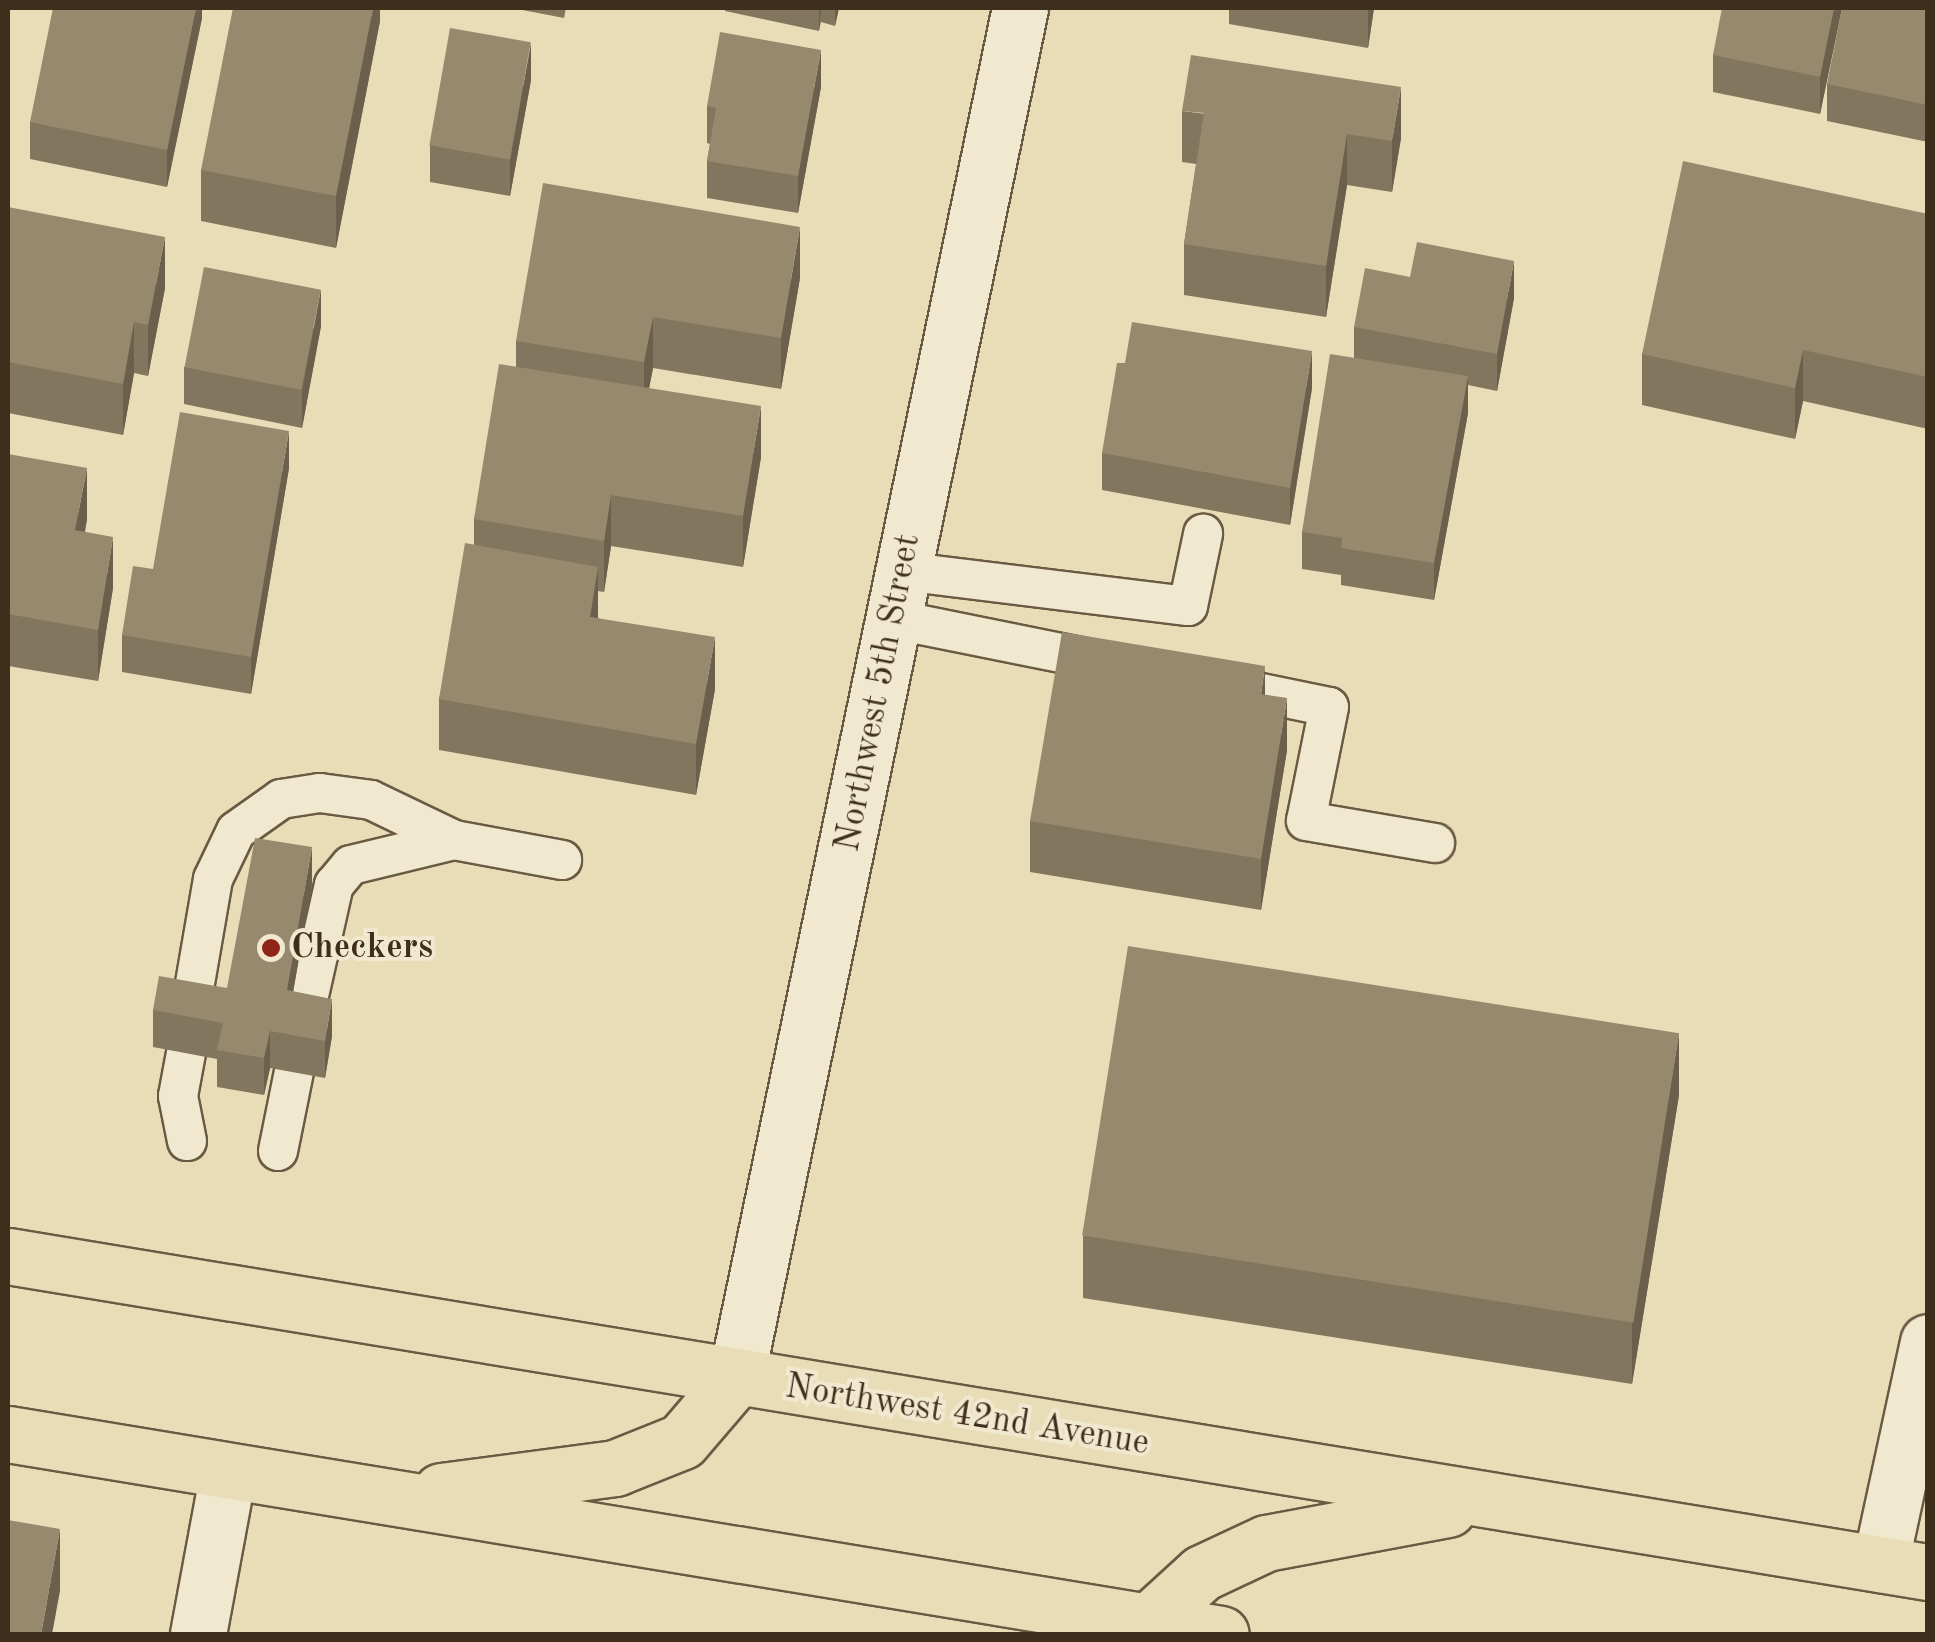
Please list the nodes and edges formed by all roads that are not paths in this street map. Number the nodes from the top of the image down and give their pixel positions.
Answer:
1 (1020, 8) edge
2 (1203, 534) dead end
3 (897, 595) junction
4 (1139, 668) edge
5 (1177, 676) edge
6 (454, 840) junction
7 (1436, 843) dead end
8 (562, 860) dead end
9 (301, 1030) edge
10 (294, 1072) edge
11 (188, 1141) dead end
12 (278, 1151) dead end
13 (8, 1256) edge
14 (1928, 1342) edge
15 (736, 1378) junction
16 (8, 1434) edge
17 (228, 1472) junction
18 (384, 1499) junction
19 (1486, 1502) junction
20 (1904, 1568) edge
21 (1146, 1629) edge
22 (198, 1634) edge
23 (1221, 1634) edge

1 - 3 street, Northwest 5th Street
2 - 3 lane
3 - 4 lane
3 - 15 street, Northwest 5th Street
5 - 7 lane
6 - 8 lane
6 - 9 lane
6 - 11 lane
10 - 12 lane
13 - 15 main road, Northwest 42nd Avenue
14 - 20 street
15 - 18 main road
15 - 19 main road, Northwest 42nd Avenue
16 - 17 main road
17 - 18 main road
17 - 22 street
18 - 21 main road
19 - 20 main road, Northwest 42nd Avenue
19 - 21 main road
21 - 23 main road

